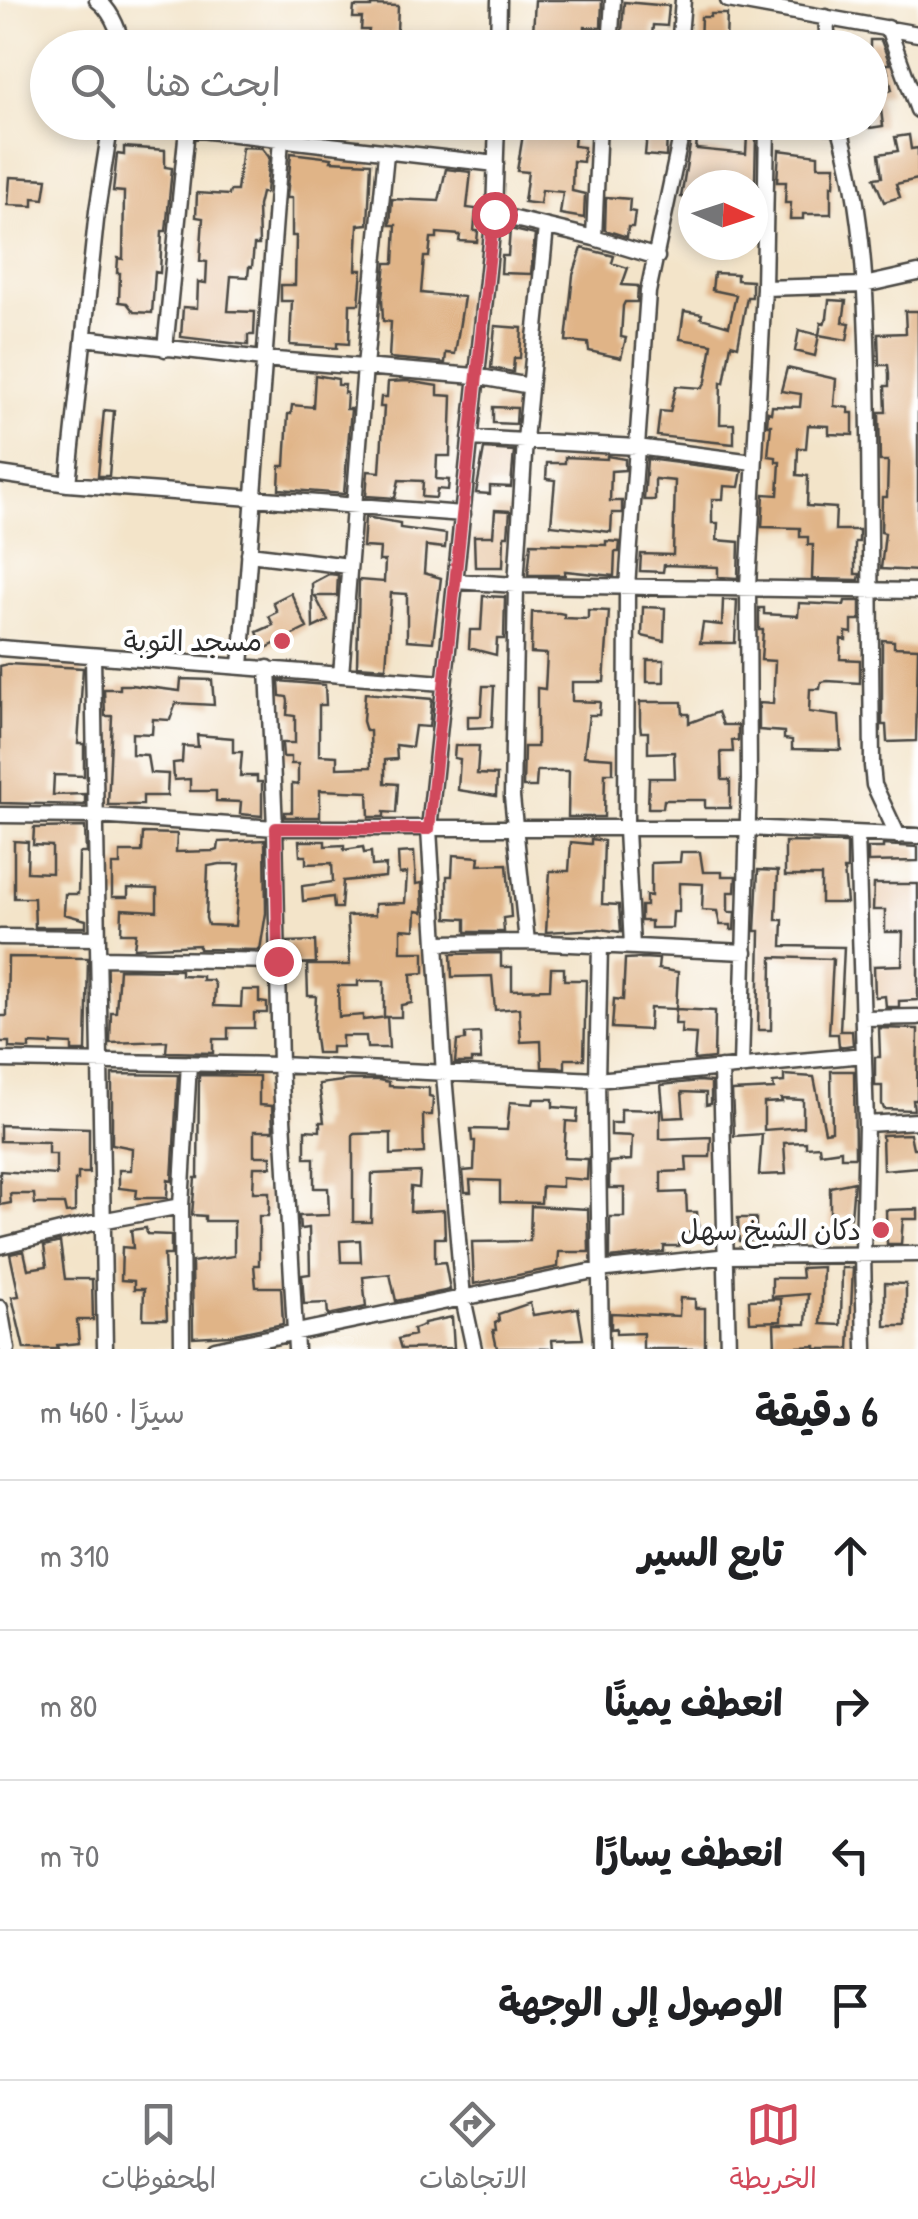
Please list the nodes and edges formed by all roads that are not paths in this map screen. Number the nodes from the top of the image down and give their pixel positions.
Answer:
1 (97, 0) edge
2 (498, 0) edge
3 (613, 0) edge
4 (683, 0) edge
5 (728, 0) edge
6 (826, 17) junction
7 (888, 28) junction
8 (116, 30) edge
9 (498, 30) edge
10 (611, 30) edge
11 (680, 30) edge
12 (827, 30) edge
13 (918, 34) edge
14 (918, 110) edge
15 (108, 140) edge
16 (186, 140) edge
17 (281, 140) edge
18 (288, 140) edge
19 (497, 140) edge
20 (598, 140) edge
21 (680, 140) edge
22 (767, 140) edge
23 (844, 140) edge
24 (386, 154) junction
25 (496, 164) junction
26 (494, 214) junction
27 (546, 227) junction
28 (594, 238) junction
29 (656, 257) junction
30 (918, 273) edge
31 (864, 285) junction
32 (764, 288) junction
33 (84, 338) junction
34 (165, 349) junction
35 (263, 359) junction
36 (365, 366) junction
37 (475, 376) junction
38 (530, 386) junction
39 (470, 438) junction
40 (525, 440) junction
41 (638, 447) junction
42 (753, 462) junction
43 (0, 474) edge
44 (68, 484) junction
45 (254, 498) junction
46 (354, 506) junction
47 (463, 514) junction
48 (249, 554) junction
49 (349, 566) junction
50 (455, 581) junction
51 (516, 585) junction
52 (626, 586) junction
53 (748, 586) junction
54 (870, 590) junction
55 (918, 591) edge
56 (0, 648) edge
57 (93, 656) junction
58 (240, 666) junction
59 (268, 668) junction
60 (341, 675) junction
61 (442, 683) junction
62 (0, 815) edge
63 (96, 816) junction
64 (276, 828) junction
65 (748, 828) junction
66 (429, 829) junction
67 (513, 830) junction
68 (626, 830) junction
69 (857, 834) junction
70 (898, 836) junction
71 (918, 836) edge
72 (0, 937) edge
73 (98, 938) junction
74 (527, 942) junction
75 (436, 944) junction
76 (600, 946) junction
77 (632, 946) junction
78 (745, 952) junction
79 (99, 958) junction
80 (278, 961) junction
81 (918, 1017) edge
82 (863, 1018) junction
83 (864, 1054) junction
84 (0, 1060) edge
85 (100, 1063) junction
86 (189, 1064) junction
87 (280, 1066) junction
88 (741, 1066) junction
89 (720, 1068) junction
90 (444, 1075) junction
91 (596, 1080) junction
92 (918, 1121) edge
93 (866, 1124) junction
94 (181, 1206) junction
95 (100, 1222) junction
96 (0, 1246) edge
97 (863, 1253) junction
98 (918, 1254) edge
99 (728, 1256) junction
100 (598, 1270) junction
101 (462, 1298) junction
102 (0, 1308) edge
103 (293, 1332) junction
104 (7, 1349) edge
105 (105, 1349) edge
106 (182, 1349) edge
107 (215, 1349) edge
108 (296, 1349) edge
109 (474, 1349) edge
110 (601, 1349) edge
111 (728, 1349) edge
112 (866, 1349) edge

1 - 8 street
2 - 9 street
3 - 10 street
4 - 11 street
5 - 6 street
6 - 7 street
6 - 12 street
7 - 13 street
7 - 14 street
15 - 33 street
16 - 34 street
17 - 35 street
18 - 24 street
19 - 25 street
20 - 28 street
21 - 29 street
22 - 32 street
23 - 31 street
24 - 25 street
24 - 36 street
25 - 26 street
26 - 27 street
26 - 37 street
27 - 28 street
27 - 38 street
28 - 29 street
29 - 41 street
30 - 31 street
31 - 32 street
31 - 54 street
32 - 42 street
33 - 34 street
33 - 44 street
34 - 35 street
35 - 36 street
35 - 45 street
36 - 37 street
36 - 46 street
37 - 38 street
37 - 39 street
38 - 40 street
39 - 40 street
39 - 47 street
40 - 41 street
40 - 51 street
41 - 42 street
41 - 52 street
42 - 53 street
43 - 44 street
44 - 45 street
45 - 46 street
45 - 48 street
46 - 47 street
46 - 49 street
47 - 50 street
48 - 49 street
48 - 58 street
49 - 60 street
50 - 51 street
50 - 61 street
51 - 52 street
51 - 67 street
52 - 53 street
52 - 68 street
53 - 54 street
53 - 65 street
54 - 55 street
54 - 70 street
56 - 57 street
57 - 58 street
57 - 63 street
58 - 59 street
59 - 60 street
59 - 64 street
60 - 61 street
61 - 66 street
62 - 63 street
63 - 64 street
63 - 73 street
64 - 66 street
64 - 80 street
65 - 68 street
65 - 69 street
65 - 78 street
66 - 67 street
66 - 75 street
67 - 68 street
67 - 74 street
68 - 77 street
69 - 70 street
69 - 82 street
70 - 71 street
72 - 73 street
73 - 79 street
74 - 75 street
74 - 76 street
75 - 90 street
76 - 77 street
76 - 91 street
77 - 78 street
78 - 88 street
79 - 80 street
79 - 85 street
80 - 87 street
81 - 82 street
82 - 83 street
83 - 88 street
83 - 93 street
84 - 85 street
85 - 86 street
85 - 95 street
86 - 87 street
86 - 94 street
87 - 90 street
87 - 103 street
88 - 89 street
89 - 91 street
89 - 99 street
90 - 91 street
90 - 101 street
91 - 100 street
92 - 93 street
93 - 97 street
94 - 95 street
94 - 106 street
95 - 96 street
95 - 105 street
97 - 98 street
97 - 99 street
97 - 112 street
99 - 100 street
99 - 111 street
100 - 101 street
100 - 110 street
101 - 103 street
101 - 109 street
102 - 104 street
103 - 107 street
103 - 108 street

